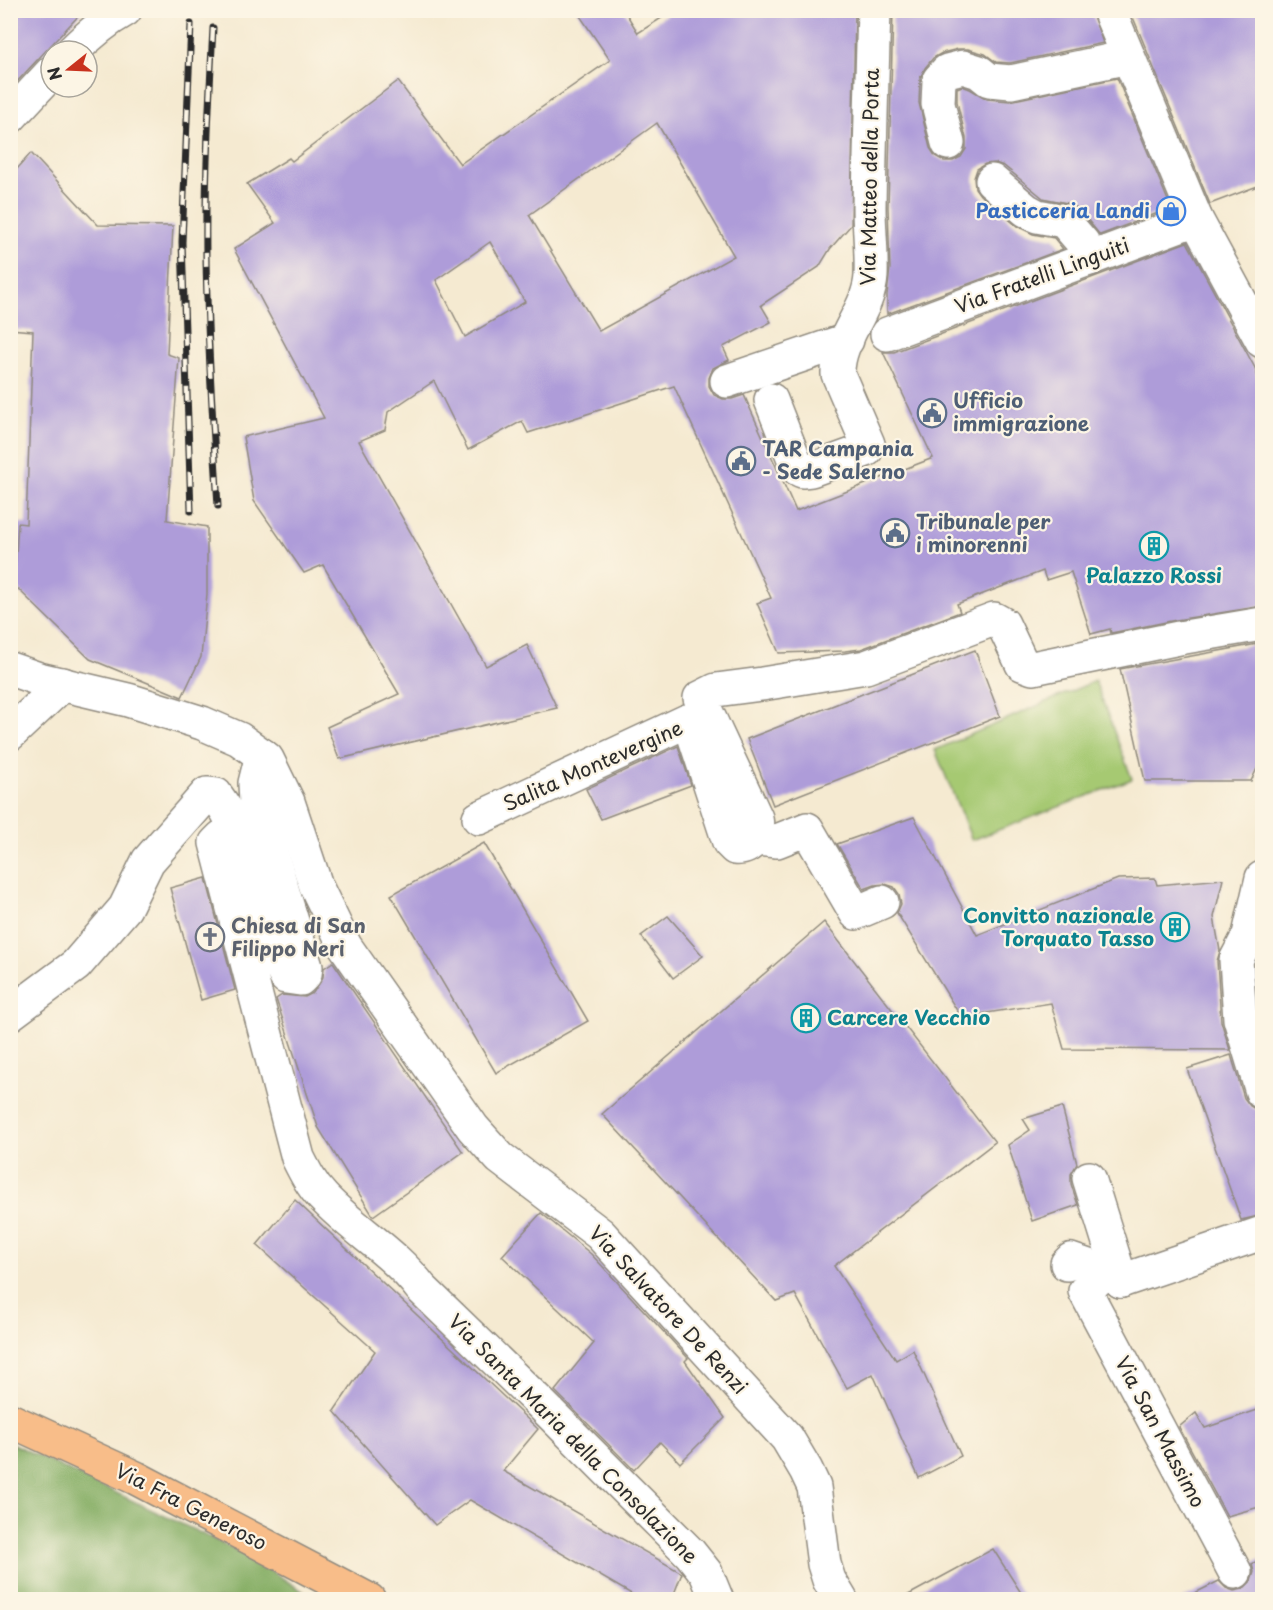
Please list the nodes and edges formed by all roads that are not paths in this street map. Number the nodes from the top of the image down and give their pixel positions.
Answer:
1 (125, 10) edge
2 (874, 10) edge
3 (1109, 10) edge
4 (85, 39) edge
5 (1128, 57) junction
6 (39, 86) edge
7 (10, 117) edge
8 (948, 143) dead end
9 (992, 181) dead end
10 (1196, 219) junction
11 (1090, 259) junction
12 (887, 333) dead end
13 (847, 340) junction
14 (1263, 342) edge
15 (727, 381) dead end
16 (771, 400) dead end
17 (1263, 624) edge
18 (10, 669) edge
19 (63, 684) junction
20 (10, 734) edge
21 (262, 755) junction
22 (479, 818) dead end
23 (233, 837) junction
24 (742, 841) junction
25 (1263, 878) edge
26 (882, 902) dead end
27 (10, 1014) edge
28 (1263, 1092) edge
29 (1089, 1178) dead end
30 (311, 1211) dead end
31 (1263, 1233) edge
32 (1067, 1264) dead end
33 (1104, 1281) junction
34 (419, 1285) junction
35 (10, 1420) edge
36 (1235, 1572) dead end
37 (369, 1599) edge
38 (717, 1599) edge
39 (842, 1599) edge

1 - 4 street
2 - 13 street, Via Matteo della Porta
3 - 5 street
5 - 8 street
5 - 10 street
6 - 7 street
9 - 11 street
10 - 11 street, Via Fratelli Linguiti
10 - 14 street
11 - 12 street, Via Fratelli Linguiti
13 - 15 street
13 - 16 street, Via Matteo della Porta
17 - 24 street
18 - 19 street
19 - 20 street
19 - 21 street
21 - 23 street
21 - 39 street, Via Salvatore De Renzi
22 - 24 street, Salita Montevergine
23 - 27 street
23 - 34 street, Via Santa Maria della Consolazione
24 - 26 street
25 - 28 street
29 - 33 street, Via San Massimo
30 - 34 street
31 - 33 street
32 - 33 street
33 - 36 street, Via San Massimo
34 - 38 street, Via Santa Maria della Consolazione
35 - 37 main road, Via Fra Generoso

